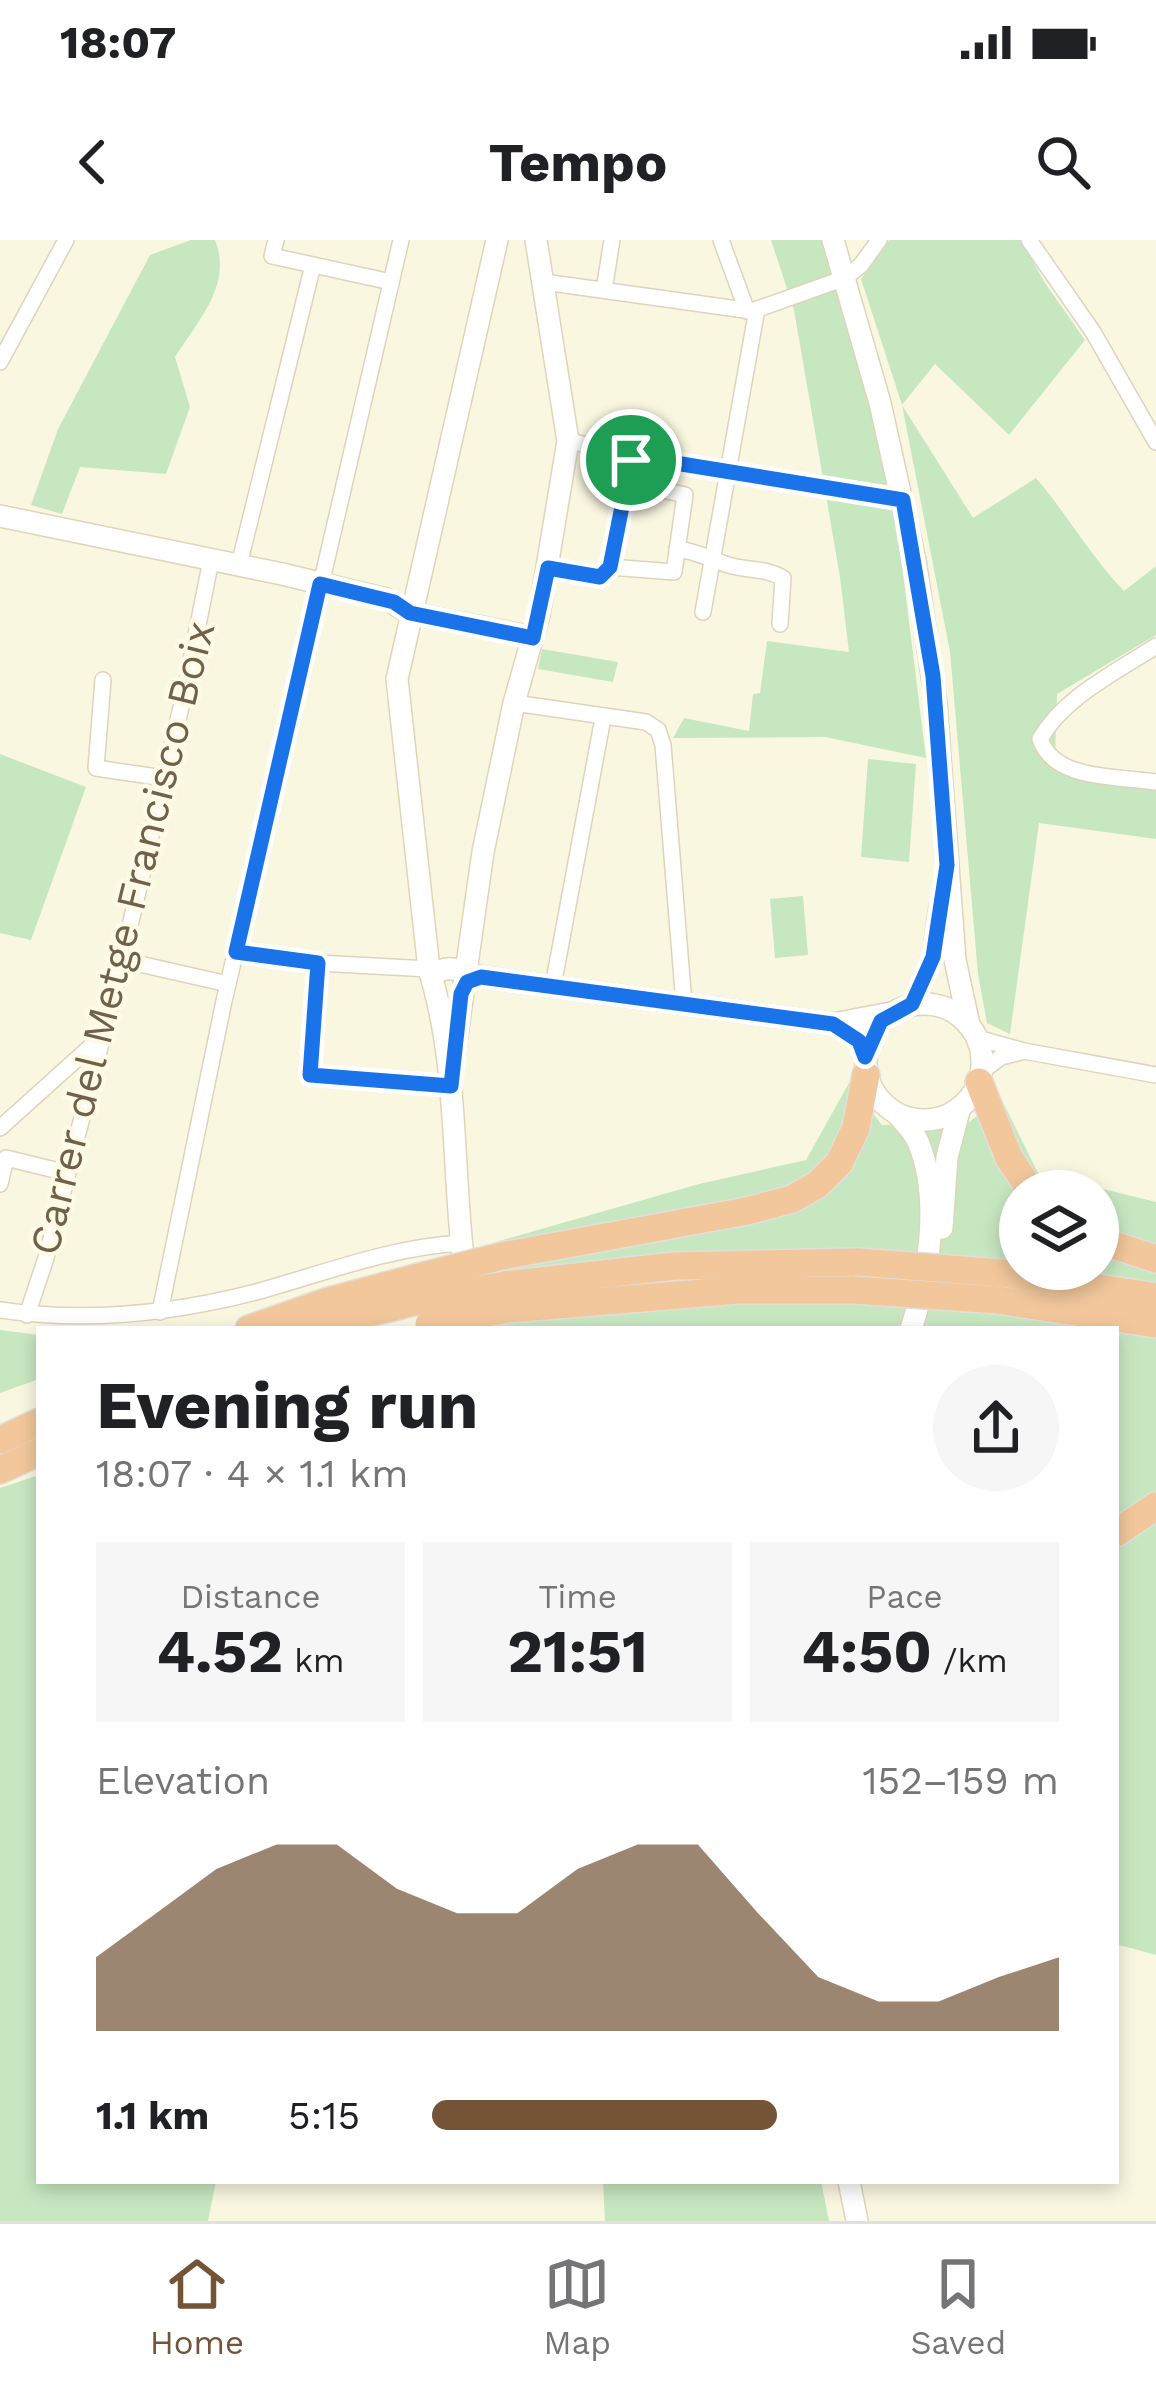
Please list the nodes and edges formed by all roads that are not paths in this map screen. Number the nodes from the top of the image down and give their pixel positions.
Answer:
1 (66, 240) edge
2 (401, 240) edge
3 (497, 240) edge
4 (536, 240) edge
5 (612, 240) edge
6 (721, 240) edge
7 (832, 240) edge
8 (879, 240) edge
9 (1029, 240) edge
10 (274, 248) edge
11 (313, 265) junction
12 (845, 278) junction
13 (391, 282) junction
14 (544, 282) junction
15 (604, 290) junction
16 (752, 310) junction
17 (0, 362) edge
18 (568, 441) junction
19 (1156, 442) edge
20 (632, 456) junction
21 (728, 473) junction
22 (628, 482) junction
23 (903, 500) junction
24 (0, 516) edge
25 (677, 549) junction
26 (712, 557) junction
27 (211, 560) junction
28 (238, 565) junction
29 (610, 567) junction
30 (548, 568) junction
31 (320, 584) junction
32 (703, 612) dead end
33 (410, 613) junction
34 (780, 623) dead end
35 (533, 638) junction
36 (1156, 646) edge
37 (104, 680) dead end
38 (514, 704) junction
39 (603, 718) junction
40 (164, 778) junction
41 (1156, 782) edge
42 (947, 865) junction
43 (236, 952) junction
44 (122, 960) junction
45 (318, 963) junction
46 (433, 980) junction
47 (468, 981) junction
48 (228, 984) junction
49 (553, 986) junction
50 (685, 1004) junction
51 (902, 1009) junction
52 (833, 1024) junction
53 (973, 1031) junction
54 (99, 1039) junction
55 (1024, 1051) junction
56 (866, 1066) junction
57 (1156, 1075) edge
58 (980, 1077) junction
59 (451, 1083) junction
60 (960, 1107) junction
61 (897, 1114) junction
62 (0, 1128) edge
63 (1017, 1170) edge
64 (67, 1173) junction
65 (0, 1184) edge
66 (1119, 1247) edge
67 (462, 1250) joint
68 (1156, 1259) edge
69 (999, 1287) edge
70 (1010, 1290) edge
71 (1047, 1290) edge
72 (1156, 1297) edge
73 (420, 1307) edge
74 (0, 1310) edge
75 (1077, 1311) junction
76 (160, 1312) junction
77 (27, 1315) junction
78 (1156, 1324) edge
79 (258, 1326) edge
80 (320, 1326) edge
81 (912, 1326) edge
82 (925, 1326) edge
83 (1114, 1326) edge
84 (1119, 1328) edge
85 (1156, 1343) edge
86 (36, 1423) edge
87 (0, 1440) edge
88 (36, 1453) edge
89 (0, 1470) edge
90 (1156, 1506) edge
91 (1156, 1520) edge
92 (1119, 1531) edge
93 (1119, 1543) edge
94 (846, 2184) edge
95 (852, 2221) edge

1 - 17 street
2 - 13 street
3 - 33 street
4 - 14 street
5 - 15 street
6 - 16 street
7 - 12 street
8 - 12 street
9 - 19 street
10 - 11 street
11 - 13 street
11 - 28 street
12 - 16 street
12 - 23 street
13 - 31 street
14 - 15 street
14 - 18 street
15 - 16 street
16 - 21 street
18 - 20 street
18 - 30 street
20 - 21 street
20 - 22 street
21 - 23 street
21 - 26 street
22 - 25 street
22 - 29 street
23 - 42 street
24 - 27 street
25 - 26 street
25 - 29 street
26 - 32 street
26 - 34 street
27 - 28 street
27 - 40 street, Carrer del Metge Francisco Boix
28 - 31 street
29 - 30 street
30 - 35 street
31 - 33 street
31 - 43 street
33 - 35 street
33 - 46 street
35 - 38 street
36 - 41 street
37 - 40 street
38 - 39 street
38 - 47 street
39 - 49 street
39 - 50 street
40 - 44 street, Carrer del Metge Francisco Boix
42 - 51 street
42 - 53 street
43 - 45 street
43 - 48 street
44 - 48 street
44 - 54 street, Carrer del Metge Francisco Boix
45 - 46 street
45 - 59 street
46 - 47 street
46 - 59 street
47 - 49 street
47 - 59 street
48 - 76 street
49 - 50 street
50 - 52 street
51 - 52 street
51 - 53 street
51 - 56 street
52 - 56 street
53 - 55 street
53 - 58 street
54 - 62 street
54 - 64 street, Carrer del Metge Francisco Boix
55 - 57 street
55 - 58 street
56 - 61 street
56 - 73 highway, bridge
58 - 60 street
58 - 63 highway
59 - 67 street
60 - 61 street
60 - 82 street
61 - 81 street
64 - 65 street
64 - 77 street, Carrer del Metge Francisco Boix
66 - 68 highway
67 - 76 street
69 - 73 highway, bridge
70 - 75 highway
71 - 72 highway
73 - 79 highway
73 - 80 highway
74 - 77 street
75 - 78 highway
75 - 83 highway
76 - 77 street
84 - 85 highway
86 - 87 highway
88 - 89 highway
90 - 92 highway
91 - 93 highway
94 - 95 street

